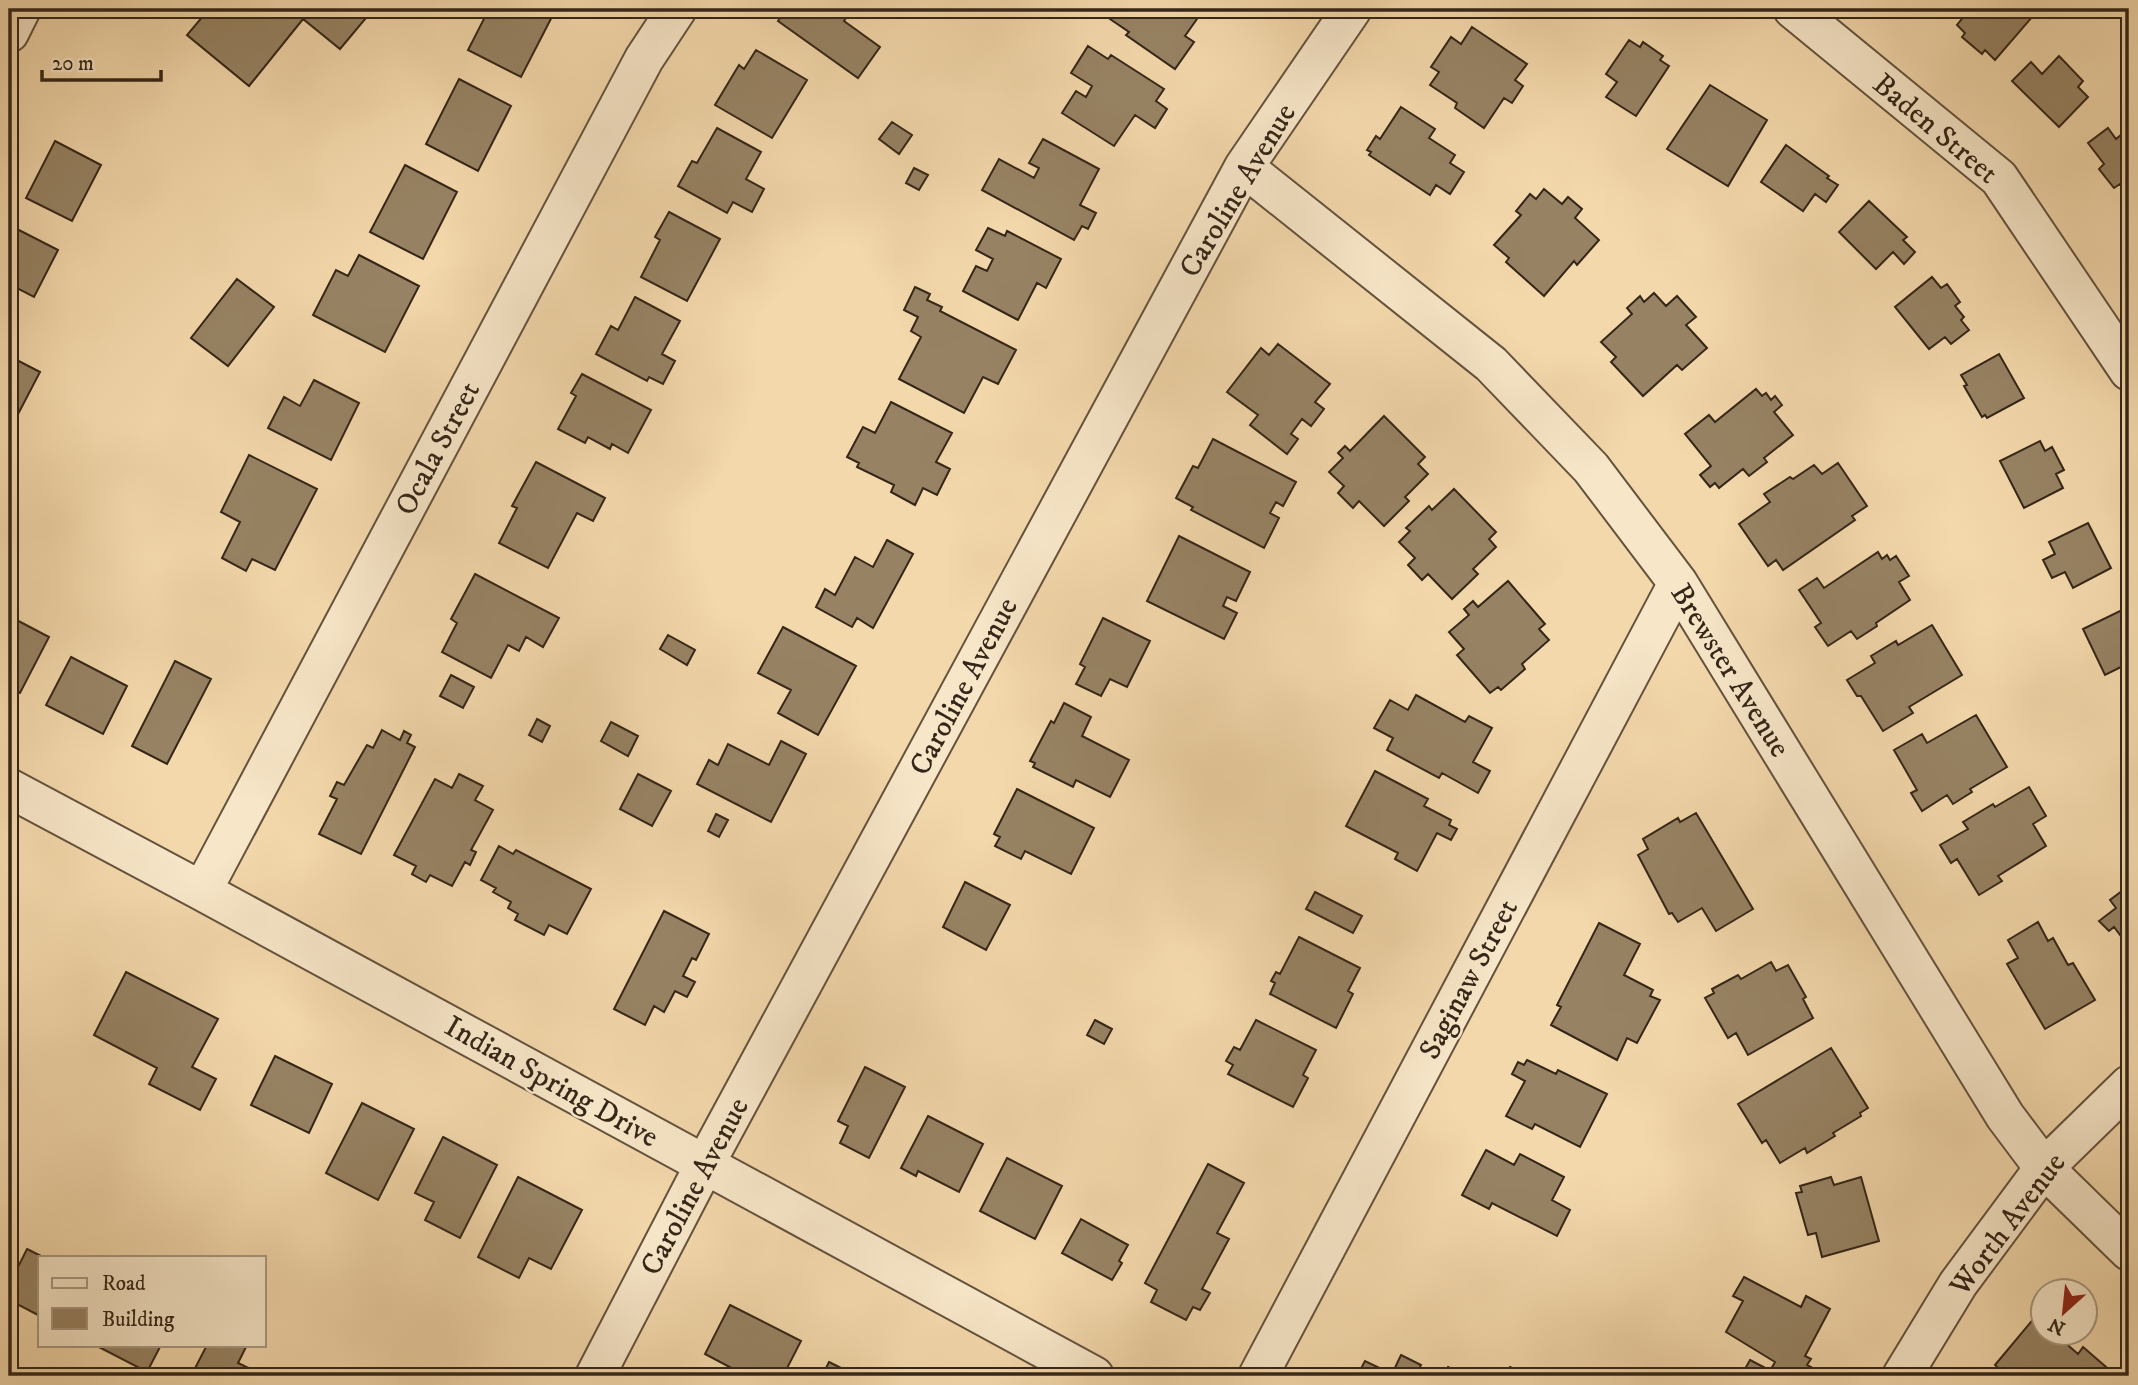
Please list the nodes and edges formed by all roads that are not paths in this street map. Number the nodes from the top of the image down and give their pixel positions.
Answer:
1 (21, 9) edge
2 (677, 9) edge
3 (1352, 9) edge
4 (1793, 9) edge
5 (9, 33) edge
6 (1244, 167) junction
7 (2129, 371) edge
8 (1678, 583) junction
9 (9, 788) edge
10 (202, 891) junction
11 (2129, 1085) edge
12 (705, 1164) junction
13 (2044, 1168) junction
14 (2129, 1251) edge
15 (595, 1376) edge
16 (1094, 1376) edge
17 (1258, 1376) edge
18 (1902, 1376) edge

1 - 5 street
2 - 10 street, Ocala Street
3 - 6 street, Caroline Avenue
4 - 7 street, Baden Street
6 - 8 street, Brewster Avenue
6 - 12 street, Caroline Avenue
8 - 13 street, Brewster Avenue
8 - 17 street, Saginaw Street
9 - 10 street, Indian Spring Drive
10 - 12 street, Indian Spring Drive
11 - 13 street, Worth Avenue
12 - 15 street, Caroline Avenue
12 - 16 street, Indian Spring Drive
13 - 14 street, Brewster Avenue
13 - 18 street, Worth Avenue

